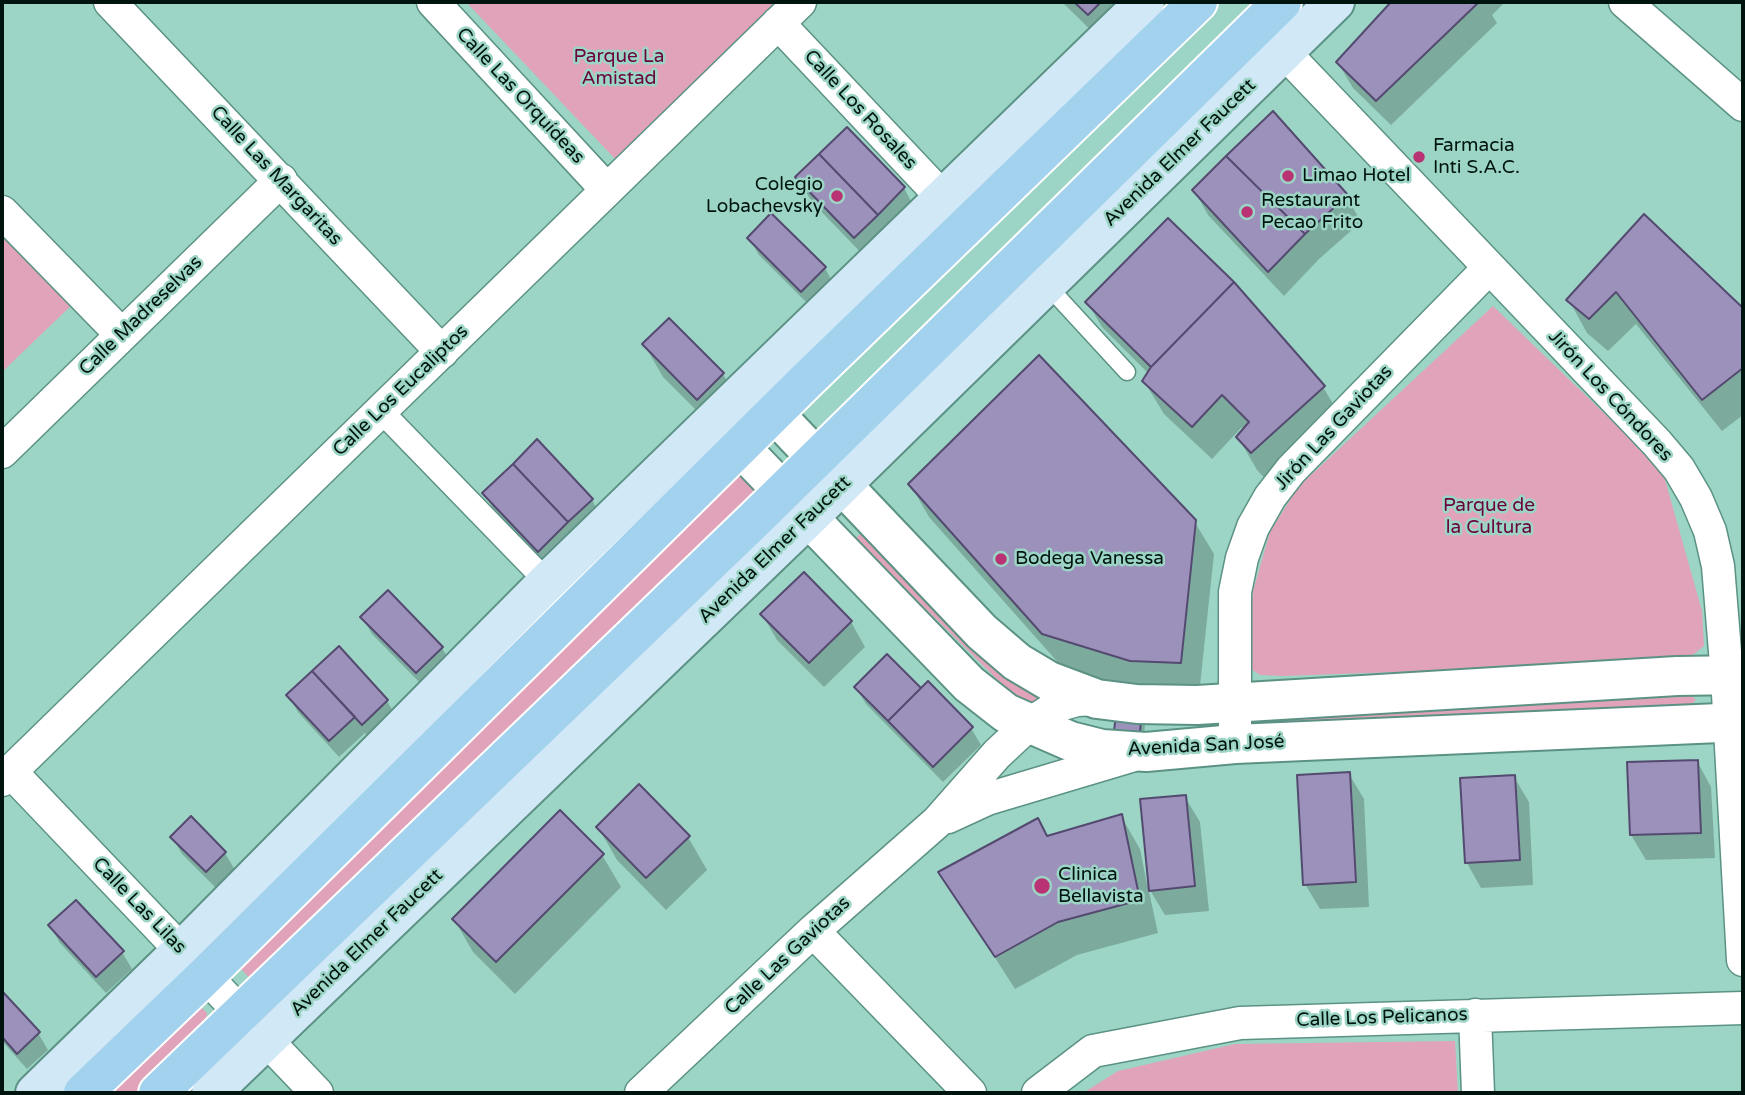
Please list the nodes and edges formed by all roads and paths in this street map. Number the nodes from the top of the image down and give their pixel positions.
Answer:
1 (110, 2) edge
2 (433, 2) edge
3 (1145, 2) edge
4 (1198, 2) edge
5 (1282, 2) edge
6 (1335, 2) edge
7 (1625, 2) edge
8 (789, 12) edge
9 (1284, 52) junction
10 (1743, 105) edge
11 (281, 180) junction
12 (607, 190) junction
13 (943, 198) junction
14 (2, 212) edge
15 (1488, 269) junction
16 (1046, 284) junction
17 (121, 335) junction
18 (442, 352) junction
19 (1128, 372) dead end
20 (761, 400) junction
21 (381, 411) junction
22 (727, 433) junction
23 (2, 452) edge
24 (829, 472) junction
25 (796, 505) junction
26 (547, 582) junction
27 (1735, 675) edge
28 (1097, 699) junction
29 (1234, 704) junction
30 (1736, 722) edge
31 (1028, 724) junction
32 (1235, 744) junction
33 (1146, 752) junction
34 (6, 776) edge
35 (937, 822) junction
36 (813, 931) junction
37 (1743, 960) edge
38 (193, 963) junction
39 (1743, 1008) edge
40 (1475, 1015) junction
41 (254, 1026) junction
42 (34, 1093) edge
43 (83, 1093) edge
44 (158, 1093) edge
45 (211, 1093) edge
46 (317, 1093) edge
47 (641, 1093) edge
48 (970, 1093) edge
49 (1038, 1093) edge
50 (1478, 1093) edge

1 - 11 street, Calle Las Margaritas
2 - 12 street, Calle Las Orquídeas
3 - 13 main road
4 - 20 main road
5 - 24 main road, Avenida Elmer Faucett
6 - 9 main road, Avenida Elmer Faucett
7 - 10 street
8 - 12 street, Calle Los Eucaliptos
8 - 13 street, Calle Los Rosales
9 - 15 street, Jirón Los Cóndores
9 - 16 main road, Avenida Elmer Faucett
11 - 17 street, Calle Madreselvas
11 - 18 street, Calle Las Margaritas
12 - 18 street, Calle Los Eucaliptos
13 - 20 main road
14 - 17 street
15 - 27 street, Jirón Los Cóndores
15 - 29 street, Jirón Las Gaviotas
16 - 19 lane
16 - 24 main road, Avenida Elmer Faucett
17 - 23 street, Calle Madreselvas
18 - 21 street, Calle Los Eucaliptos
20 - 22 main road
20 - 24 street
21 - 26 street
21 - 34 street, Calle Los Eucaliptos
22 - 25 street, Avenida San José
22 - 26 main road
22 - 38 main road
24 - 25 main road, Avenida Elmer Faucett
24 - 28 street
25 - 31 street, Avenida San José
25 - 41 main road, Avenida Elmer Faucett
26 - 38 main road
27 - 29 street
27 - 30 street, Jirón Los Cóndores
28 - 29 street
28 - 31 street, Calle Las Gaviotas
29 - 32 street, Jirón Las Gaviotas
30 - 32 street, Avenida San José
30 - 37 street, Jirón Los Cóndores
31 - 33 street, Avenida San José
31 - 35 street, Calle Las Gaviotas
32 - 33 street, Avenida San José
33 - 35 street, Calle Las Gaviotas
34 - 38 street, Calle Las Lilas
35 - 36 street, Calle Las Gaviotas
36 - 47 street, Calle Las Gaviotas
36 - 48 street
38 - 41 street, Calle Las Lilas
38 - 42 main road
38 - 43 main road
39 - 40 street, Calle Los Pelicanos
40 - 49 street, Calle Los Pelicanos
40 - 50 street
41 - 44 main road, Avenida Elmer Faucett
41 - 45 main road, Avenida Elmer Faucett
41 - 46 street, Calle Las Lilas

